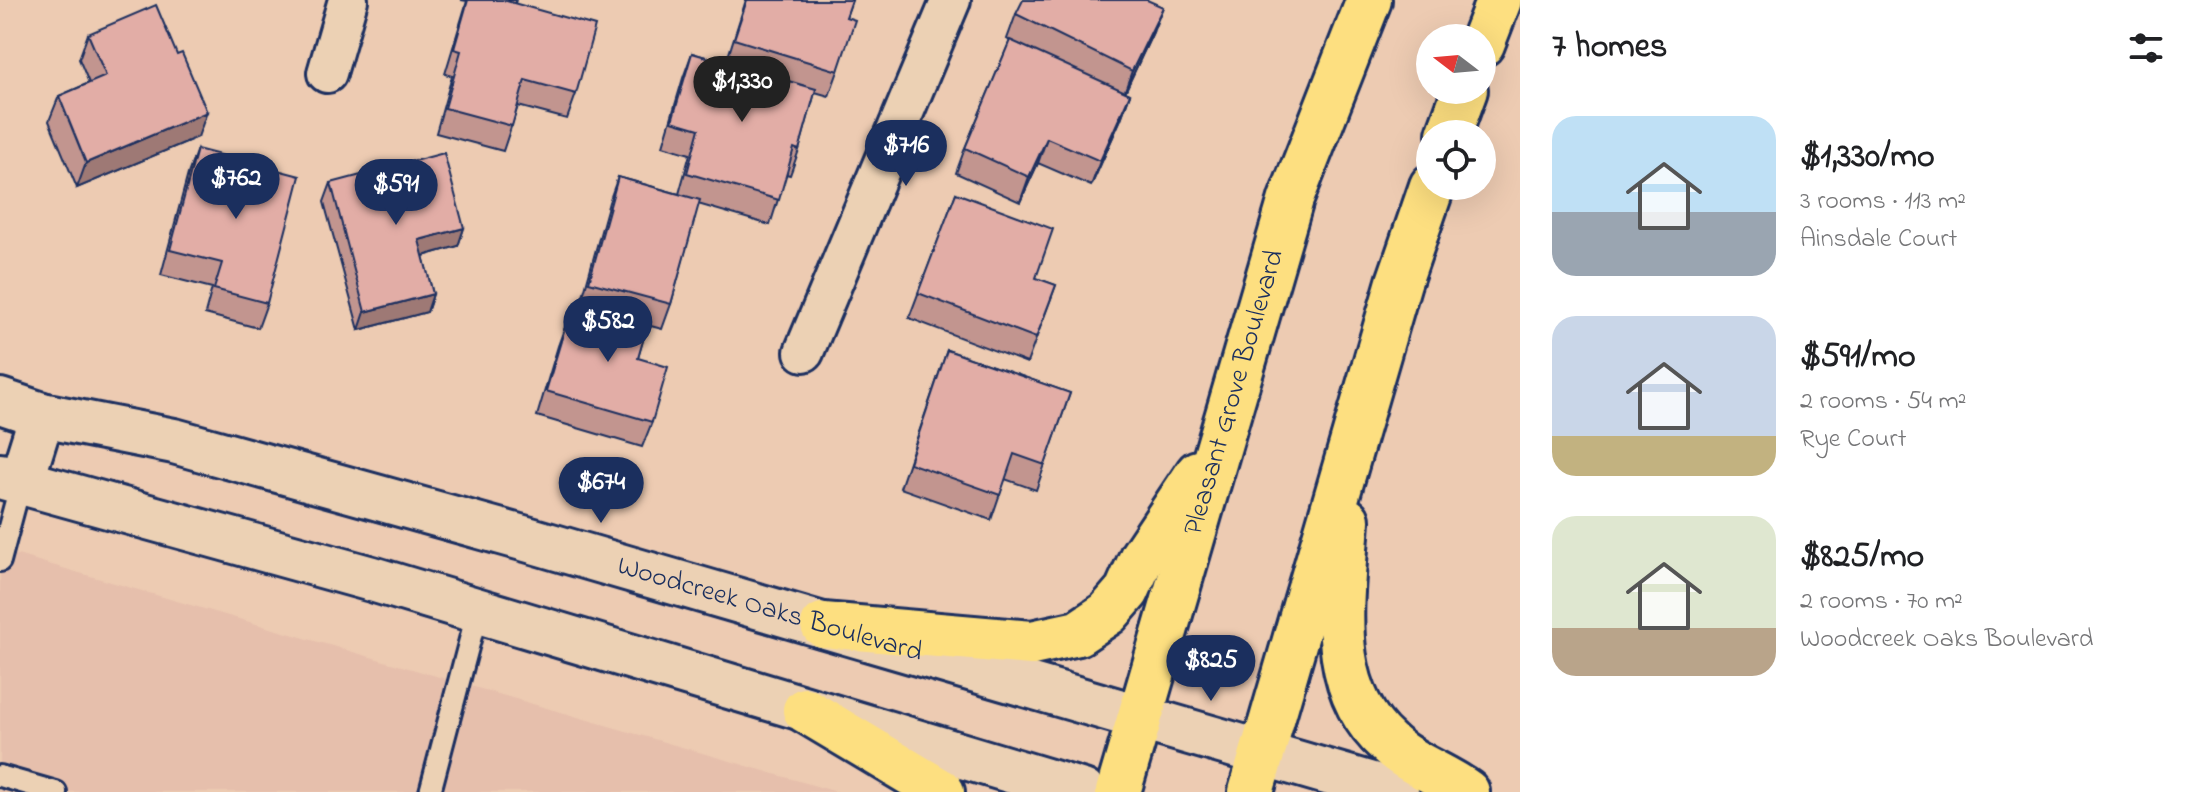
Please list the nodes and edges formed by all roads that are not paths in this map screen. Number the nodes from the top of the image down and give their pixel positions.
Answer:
1 (348, 0) edge
2 (951, 0) edge
3 (1369, 0) edge
4 (1499, 0) edge
5 (1490, 24) edge
6 (327, 73) dead end
7 (1428, 200) edge
8 (804, 352) dead end
9 (0, 401) edge
10 (42, 415) junction
11 (1222, 438) junction
12 (1351, 446) junction
13 (11, 479) edge
14 (0, 561) edge
15 (477, 613) junction
16 (823, 625) junction
17 (805, 710) junction
18 (1140, 717) junction
19 (1257, 772) edge
20 (0, 776) edge
21 (56, 792) edge
22 (430, 792) edge
23 (942, 792) edge
24 (1083, 792) edge
25 (1118, 792) edge
26 (1396, 792) edge
27 (1467, 792) edge

1 - 6 street
2 - 8 street
3 - 11 main road, Pleasant Grove Boulevard
4 - 5 main road
7 - 12 main road
9 - 10 main road, Woodcreek Oaks Boulevard
10 - 13 main road
10 - 16 main road, Woodcreek Oaks Boulevard
11 - 16 main road
11 - 18 main road, Pleasant Grove Boulevard
12 - 19 main road
12 - 27 main road
13 - 14 lane
13 - 15 main road
15 - 17 main road
15 - 22 lane
16 - 18 main road, Woodcreek Oaks Boulevard
17 - 23 main road
17 - 24 main road
18 - 19 main road, Woodcreek Oaks Boulevard
18 - 25 main road, Pleasant Grove Boulevard
19 - 26 main road, Woodcreek Oaks Boulevard
20 - 21 lane

